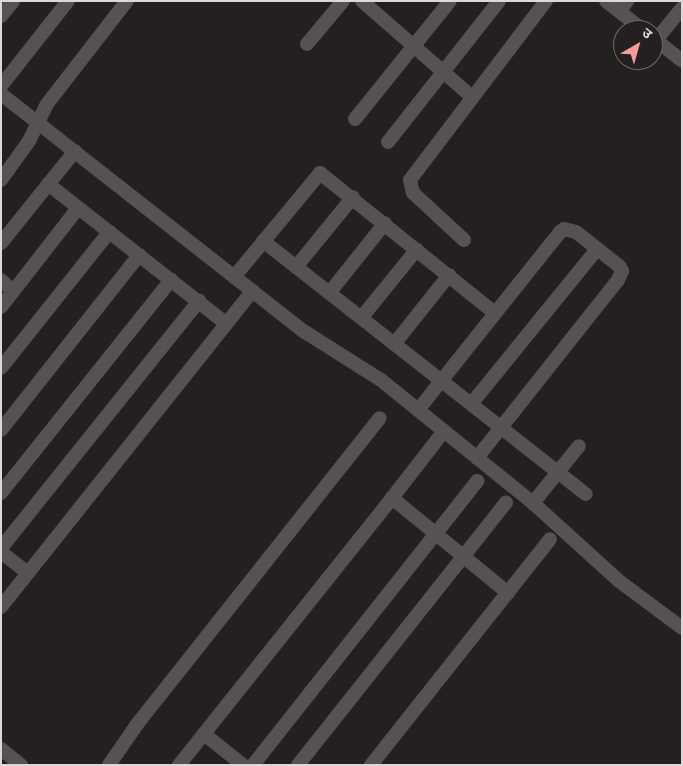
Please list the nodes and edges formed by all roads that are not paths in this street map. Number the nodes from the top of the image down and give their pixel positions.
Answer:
1 (13, 1) edge
2 (68, 1) edge
3 (127, 1) edge
4 (343, 1) edge
5 (362, 1) edge
6 (450, 1) edge
7 (499, 1) edge
8 (546, 1) edge
9 (606, 1) edge
10 (623, 6) edge
11 (682, 8) edge
12 (1, 16) edge
13 (635, 20) edge
14 (663, 29) edge
15 (307, 44) dead end
16 (663, 46) edge
17 (413, 47) junction
18 (682, 61) edge
19 (442, 73) junction
20 (2, 94) edge
21 (472, 97) junction
22 (355, 119) dead end
23 (37, 121) junction
24 (388, 142) dead end
25 (75, 151) junction
26 (1, 180) edge
27 (48, 184) junction
28 (353, 197) junction
29 (78, 208) junction
30 (385, 223) junction
31 (109, 232) junction
32 (464, 240) dead end
33 (263, 241) junction
34 (1, 243) edge
35 (417, 249) junction
36 (597, 249) junction
37 (139, 255) junction
38 (296, 267) junction
39 (449, 275) junction
40 (234, 277) junction
41 (1, 280) edge
42 (171, 280) junction
43 (13, 291) junction
44 (252, 291) junction
45 (330, 292) junction
46 (199, 301) junction
47 (1, 306) edge
48 (495, 313) junction
49 (362, 317) junction
50 (225, 323) junction
51 (395, 343) junction
52 (1, 368) edge
53 (442, 380) junction
54 (472, 403) junction
55 (418, 410) junction
56 (380, 418) dead end
57 (502, 427) junction
58 (1, 430) edge
59 (444, 431) junction
60 (579, 446) dead end
61 (477, 458) junction
62 (558, 472) junction
63 (477, 481) dead end
64 (1, 494) edge
65 (586, 494) dead end
66 (392, 498) junction
67 (506, 503) dead end
68 (533, 503) junction
69 (436, 534) junction
70 (550, 539) dead end
71 (1, 548) edge
72 (1, 552) edge
73 (464, 555) junction
74 (28, 573) junction
75 (508, 593) junction
76 (1, 607) edge
77 (682, 628) edge
78 (204, 734) junction
79 (4, 756) edge
80 (21, 765) edge
81 (109, 765) edge
82 (179, 765) edge
83 (243, 765) edge
84 (253, 765) edge
85 (298, 765) edge
86 (371, 765) edge

1 - 12 street
2 - 20 street
3 - 23 street
4 - 15 street
5 - 17 street
6 - 17 street
7 - 19 street
8 - 21 street
9 - 10 street
10 - 13 street
11 - 14 street
16 - 18 street
17 - 19 street
17 - 22 street
19 - 21 street
19 - 24 street
20 - 23 street
21 - 32 street
23 - 25 street
23 - 26 street
25 - 27 street
25 - 40 street
27 - 29 street
27 - 34 street
28 - 30 street
28 - 33 street
28 - 38 street
29 - 31 street
29 - 43 street
30 - 35 street
30 - 45 street
31 - 37 street
31 - 52 street
33 - 38 street
33 - 40 street
35 - 39 street
35 - 49 street
36 - 48 street
36 - 54 street
36 - 57 street
37 - 42 street
37 - 58 street
38 - 45 street
39 - 48 street
39 - 51 street
40 - 44 street
41 - 43 street
42 - 46 street
42 - 64 street
43 - 47 street
44 - 50 street
44 - 55 street
45 - 49 street
46 - 50 street
46 - 71 street
48 - 53 street
49 - 51 street
50 - 74 street
51 - 53 street
53 - 54 street
53 - 55 street
54 - 57 street
55 - 59 street
56 - 81 street
57 - 61 street
57 - 62 street
59 - 61 street
59 - 66 street
60 - 62 street
61 - 68 street
62 - 65 street
62 - 68 street
63 - 69 street
66 - 69 street
66 - 78 street
67 - 73 street
68 - 77 street
69 - 73 street
69 - 84 street
70 - 75 street
72 - 74 street
73 - 75 street
73 - 85 street
74 - 76 street
75 - 86 street
78 - 82 street
78 - 83 street
79 - 80 street

